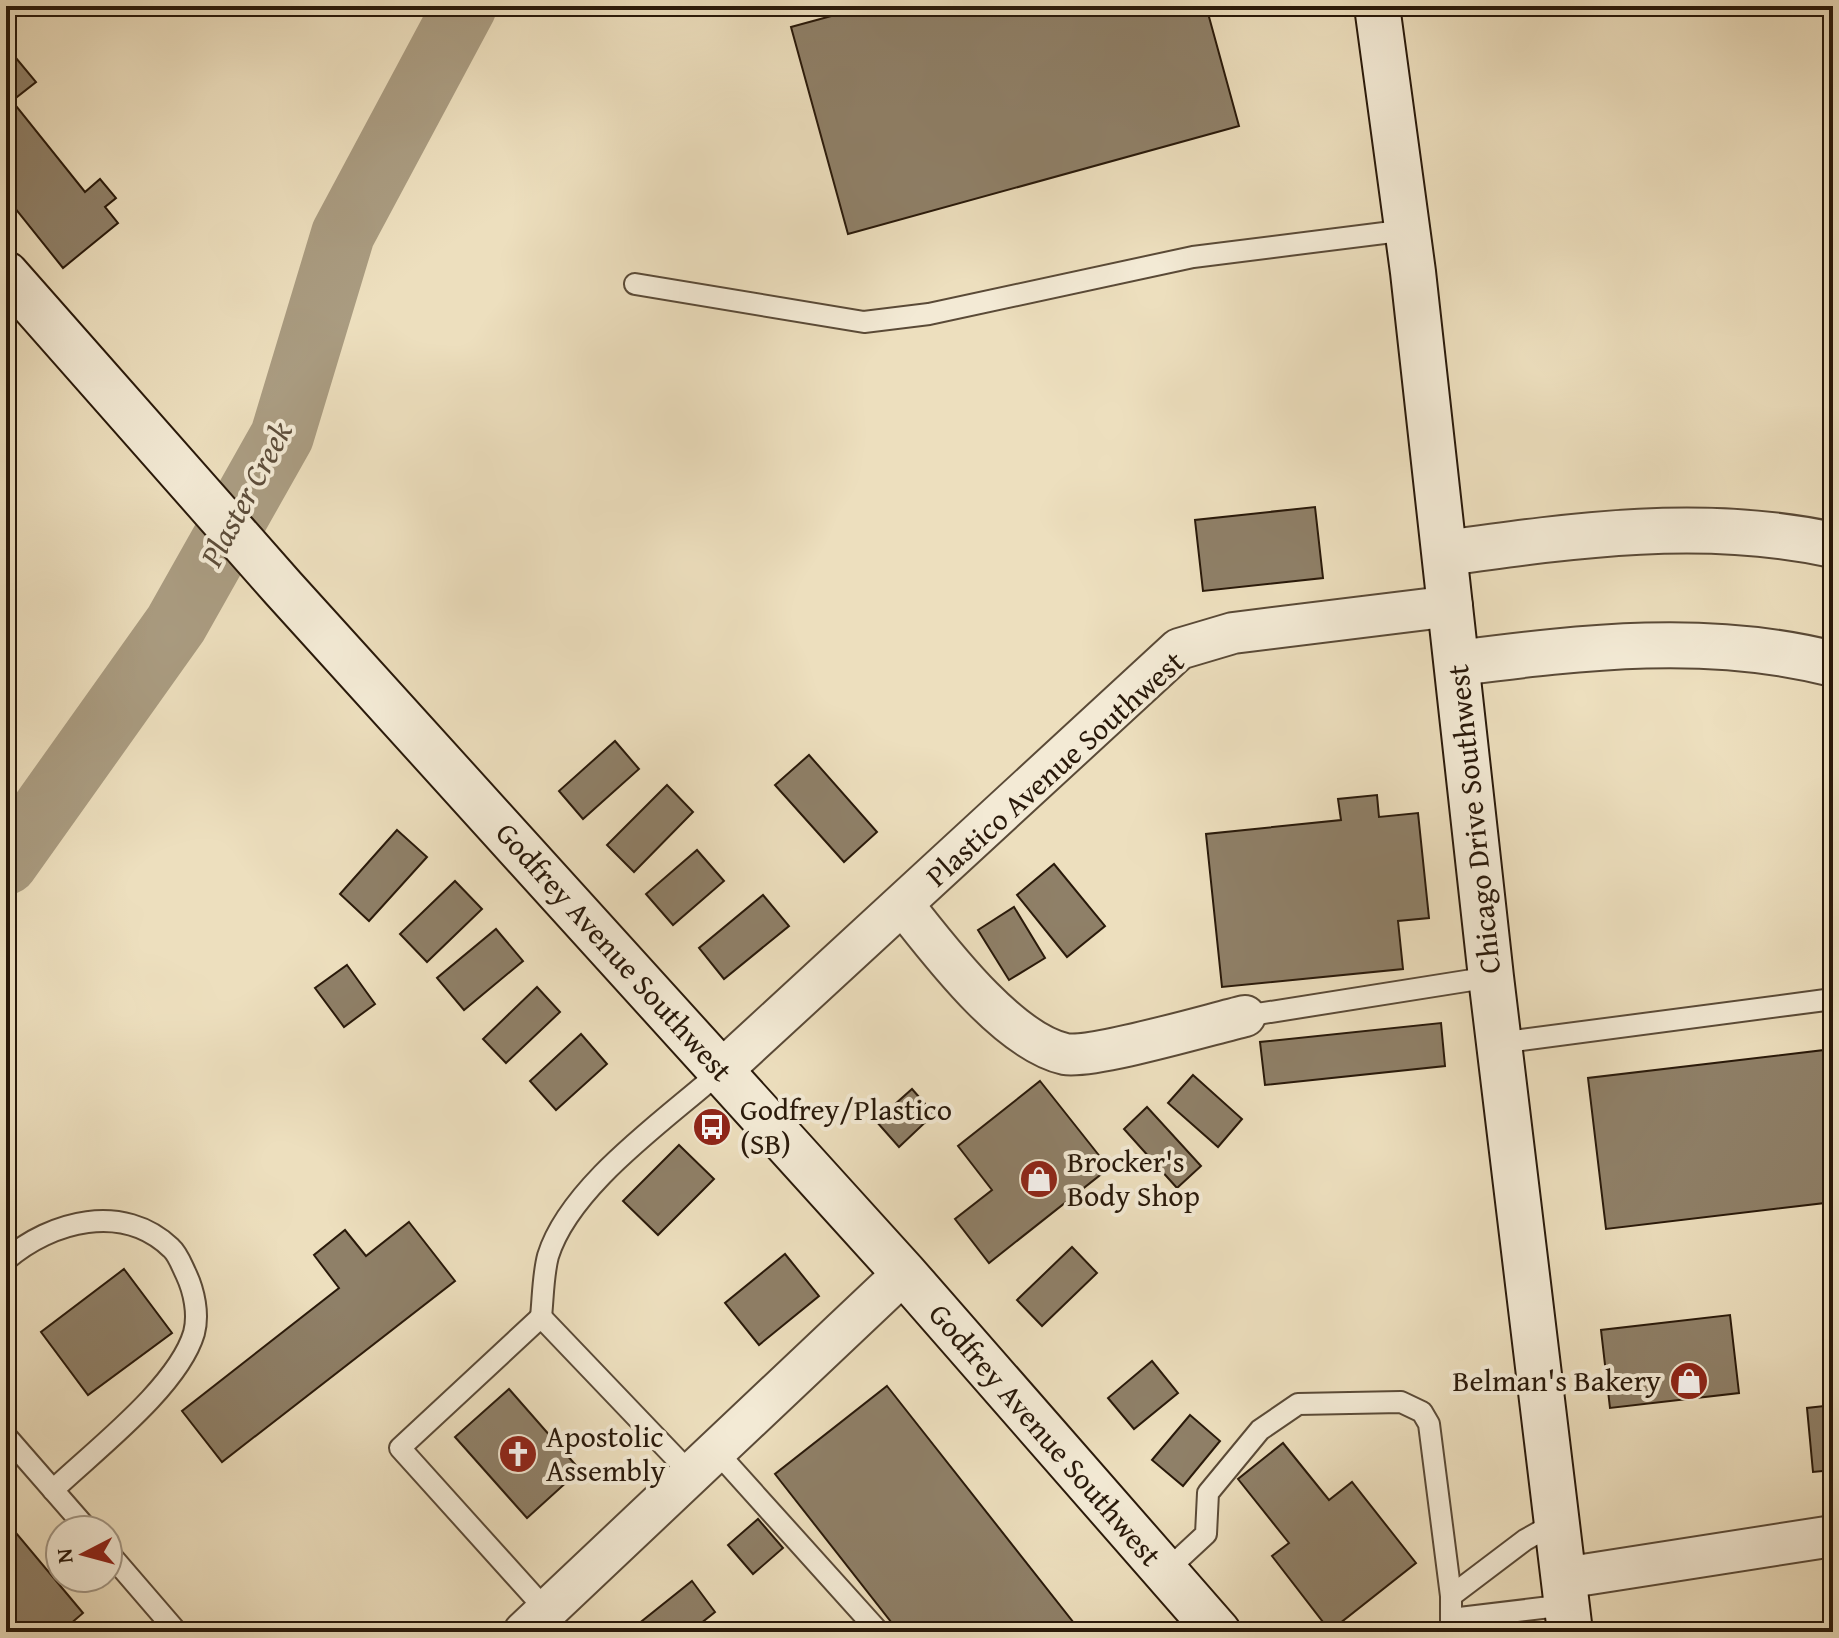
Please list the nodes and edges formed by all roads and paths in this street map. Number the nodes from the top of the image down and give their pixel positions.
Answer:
1 (1377, 6) edge
2 (1408, 230) junction
3 (6, 274) edge
4 (635, 284) dead end
5 (1833, 545) edge
6 (1446, 553) junction
7 (1452, 606) junction
8 (1458, 663) junction
9 (1833, 664) edge
10 (904, 906) junction
11 (1491, 977) junction
12 (1833, 999) edge
13 (1245, 1016) joint
14 (1499, 1043) junction
15 (722, 1070) junction
16 (6, 1260) edge
17 (904, 1273) junction
18 (541, 1317) junction
19 (6, 1436) edge
20 (703, 1463) junction
21 (53, 1490) junction
22 (74, 1514) edge
23 (1557, 1522) junction
24 (1833, 1536) edge
25 (124, 1571) edge
26 (1165, 1572) junction
27 (1451, 1596) junction
28 (1567, 1605) edge
29 (545, 1625) edge
30 (1451, 1625) edge
31 (177, 1632) edge
32 (879, 1632) edge
33 (1218, 1632) edge

1 - 2 main road, Chicago Drive Southwest
2 - 4 lane
2 - 6 main road, Chicago Drive Southwest
3 - 15 main road, Godfrey Avenue Southwest
5 - 6 main road
6 - 7 main road, Chicago Drive Southwest
7 - 8 main road, Chicago Drive Southwest
7 - 10 street, Plastico Avenue Southwest
8 - 9 main road
8 - 11 main road, Chicago Drive Southwest
10 - 13 street
10 - 15 street, Plastico Avenue Southwest
11 - 13 lane
11 - 14 main road, Chicago Drive Southwest
12 - 14 lane
14 - 23 main road, Chicago Drive Southwest
15 - 17 main road, Godfrey Avenue Southwest
15 - 18 lane
16 - 21 lane
17 - 20 street
17 - 26 main road, Godfrey Avenue Southwest
18 - 20 lane
18 - 29 lane
19 - 21 lane
20 - 29 street
20 - 32 lane
21 - 22 lane
23 - 27 lane
23 - 28 main road, Chicago Drive Southwest
24 - 28 street
25 - 31 lane
26 - 27 lane
26 - 33 main road, Godfrey Avenue Southwest
27 - 30 lane
28 - 30 lane

